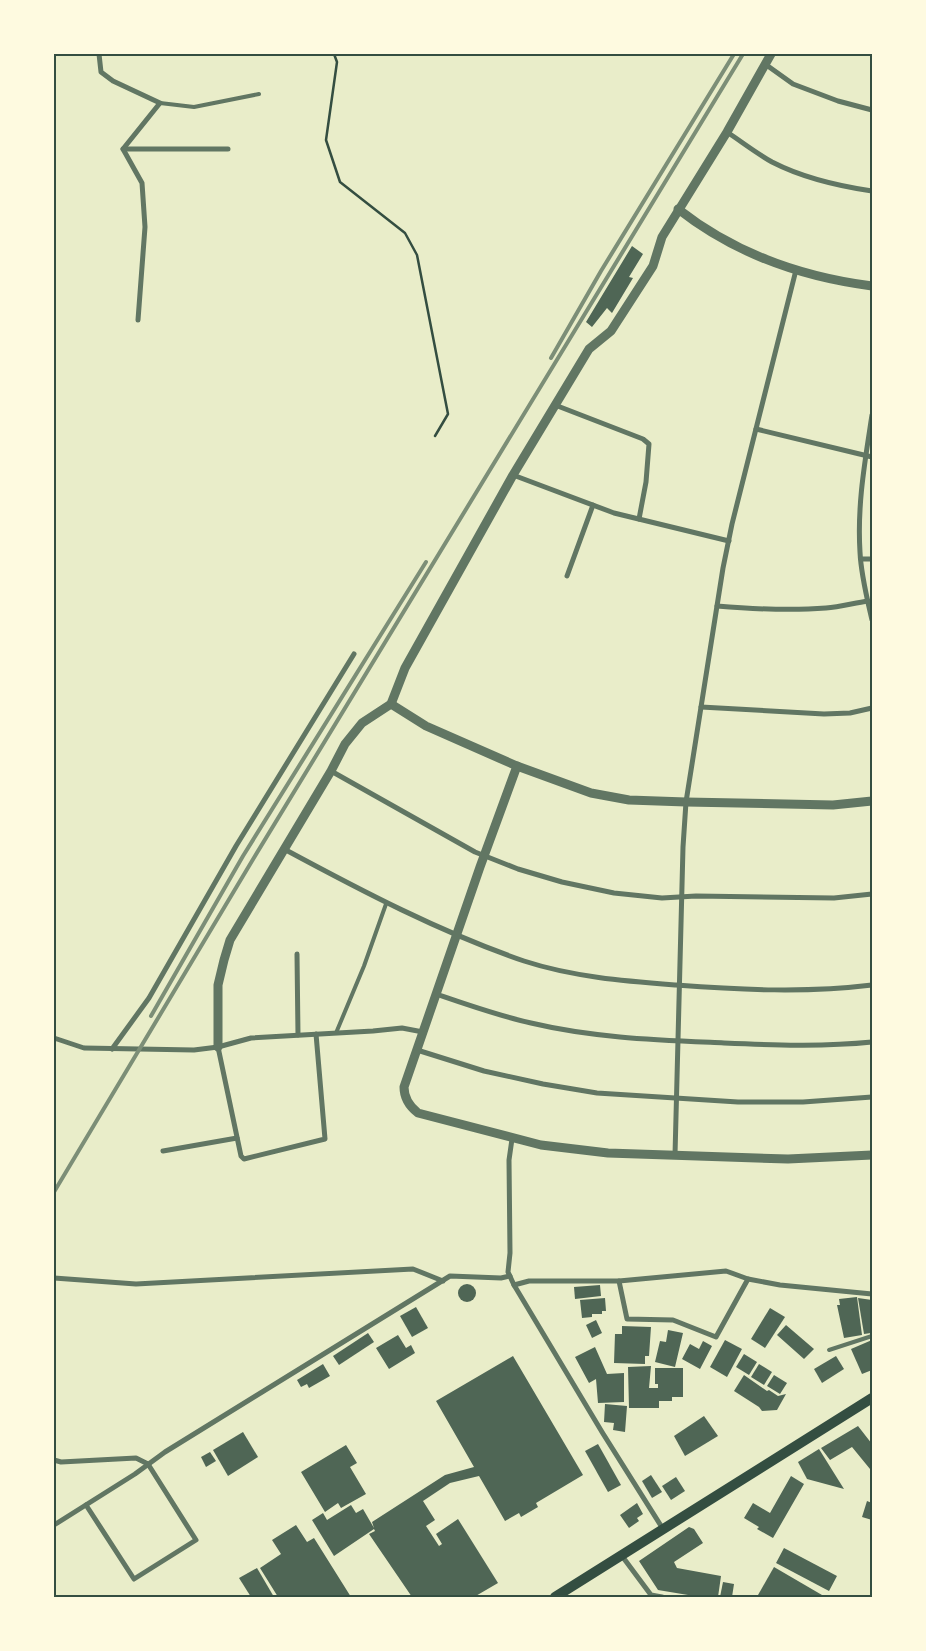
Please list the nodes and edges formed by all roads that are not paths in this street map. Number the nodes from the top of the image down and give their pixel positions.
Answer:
1 (99, 54) edge
2 (770, 54) edge
3 (765, 64) junction
4 (259, 94) dead end
5 (160, 103) junction
6 (872, 110) edge
7 (727, 132) junction
8 (122, 149) junction
9 (228, 149) dead end
10 (872, 191) edge
11 (678, 209) junction
12 (796, 270) junction
13 (872, 286) edge
14 (138, 320) dead end
15 (556, 405) junction
16 (872, 415) edge
17 (756, 429) junction
18 (866, 455) junction
19 (872, 457) edge
20 (513, 475) junction
21 (593, 505) junction
22 (639, 519) junction
23 (729, 540) junction
24 (861, 559) junction
25 (872, 559) edge
26 (567, 576) dead end
27 (868, 601) junction
28 (717, 606) junction
29 (872, 620) edge
30 (354, 654) dead end
31 (391, 704) junction
32 (701, 707) junction
33 (872, 708) edge
34 (517, 766) junction
35 (331, 771) junction
36 (872, 801) edge
37 (686, 802) junction
38 (284, 850) junction
39 (484, 855) junction
40 (872, 894) edge
41 (682, 897) junction
42 (386, 904) junction
43 (456, 935) junction
44 (297, 954) dead end
45 (680, 985) junction
46 (872, 985) edge
47 (436, 994) junction
48 (423, 1032) junction
49 (336, 1033) junction
50 (316, 1034) junction
51 (298, 1035) junction
52 (54, 1038) edge
53 (678, 1041) junction
54 (872, 1042) edge
55 (218, 1047) junction
56 (112, 1048) junction
57 (417, 1050) junction
58 (677, 1098) junction
59 (872, 1098) edge
60 (237, 1138) junction
61 (512, 1138) junction
62 (163, 1151) dead end
63 (675, 1155) junction
64 (872, 1155) edge
65 (510, 1276) junction
66 (54, 1278) edge
67 (748, 1278) junction
68 (443, 1281) junction
69 (619, 1281) junction
70 (514, 1285) junction
71 (872, 1294) edge
72 (872, 1336) edge
73 (829, 1350) dead end
74 (872, 1398) edge
75 (54, 1460) edge
76 (148, 1464) junction
77 (86, 1505) junction
78 (54, 1525) edge
79 (664, 1530) junction
80 (622, 1556) junction
81 (555, 1597) edge
82 (662, 1597) edge

1 - 5 street
2 - 3 street
3 - 6 street
3 - 7 street
4 - 5 lane
5 - 8 street
7 - 10 street
7 - 11 street
8 - 9 street
8 - 14 street
11 - 12 street
11 - 15 street
12 - 13 street
12 - 17 street
15 - 20 street
15 - 22 street
16 - 18 street
17 - 18 street
17 - 23 street
18 - 19 street
18 - 24 street
20 - 21 street
20 - 31 street
21 - 22 street
21 - 26 street
22 - 23 street
23 - 28 street
24 - 25 street
24 - 27 street
27 - 28 street
27 - 29 street
28 - 32 street
30 - 56 street
31 - 34 street
31 - 35 street
32 - 33 street
32 - 37 street
34 - 37 street
34 - 39 street
35 - 38 street
35 - 39 street
36 - 37 street
37 - 41 street
38 - 42 street
38 - 55 street
39 - 41 street
39 - 43 street
40 - 41 street
41 - 45 street
42 - 43 street
42 - 49 lane
43 - 45 street
43 - 47 street
44 - 51 street
45 - 46 street
45 - 53 street
47 - 48 street
47 - 53 street
48 - 49 street
48 - 57 street
49 - 50 street
50 - 51 street
50 - 60 street
51 - 55 street
52 - 56 street
53 - 54 street
53 - 58 street
55 - 56 street
55 - 60 street
57 - 58 street
57 - 61 street
58 - 59 street
58 - 63 street
60 - 62 street
61 - 63 street
61 - 65 street
63 - 64 street
65 - 68 street
65 - 70 street
66 - 68 street
67 - 69 street
67 - 69 street
67 - 71 street
68 - 76 street
69 - 70 street
70 - 79 street
72 - 73 lane
74 - 79 main road
75 - 76 street
76 - 77 street
76 - 77 street
77 - 78 street
79 - 80 main road
80 - 81 main road
80 - 82 street

